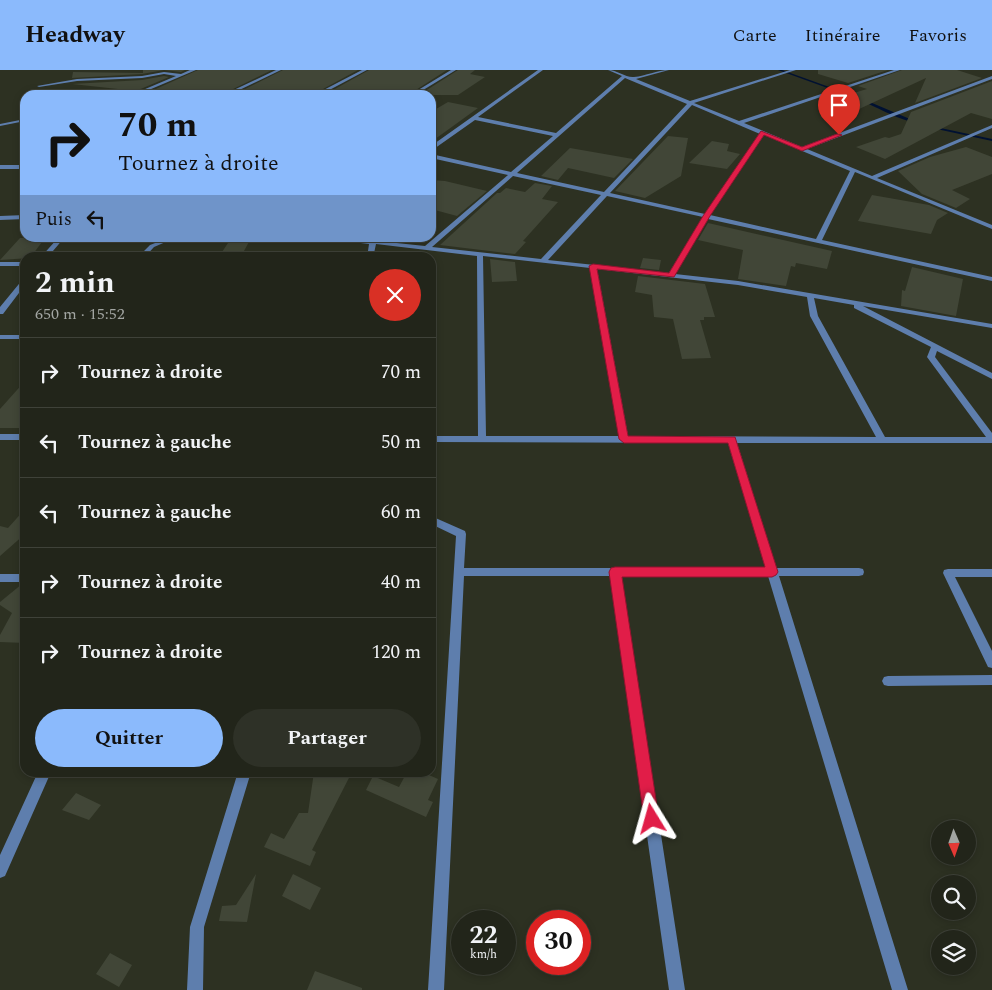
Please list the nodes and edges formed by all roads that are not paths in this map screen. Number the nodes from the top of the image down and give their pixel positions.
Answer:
1 (194, 70) edge
2 (279, 70) edge
3 (365, 70) edge
4 (454, 70) edge
5 (541, 70) edge
6 (610, 70) edge
7 (667, 70) edge
8 (794, 70) edge
9 (898, 70) edge
10 (182, 75) junction
11 (625, 76) junction
12 (992, 77) edge
13 (632, 79) junction
14 (39, 86) dead end
15 (145, 90) edge
16 (236, 90) edge
17 (326, 90) edge
18 (420, 90) edge
19 (690, 103) junction
20 (474, 118) junction
21 (20, 121) edge
22 (739, 123) junction
23 (0, 125) edge
24 (992, 126) edge
25 (763, 133) junction
26 (557, 135) junction
27 (436, 145) edge
28 (802, 149) junction
29 (436, 157) edge
30 (0, 167) edge
31 (20, 167) edge
32 (853, 170) junction
33 (512, 174) junction
34 (872, 178) junction
35 (605, 194) junction
36 (20, 216) edge
37 (706, 216) junction
38 (0, 218) edge
39 (992, 218) edge
40 (982, 223) junction
41 (992, 227) edge
42 (436, 240) edge
43 (818, 241) junction
44 (57, 242) edge
45 (162, 242) edge
46 (373, 242) joint
47 (434, 242) edge
48 (427, 248) junction
49 (48, 252) edge
50 (146, 252) edge
51 (371, 252) edge
52 (480, 254) junction
53 (543, 261) junction
54 (0, 264) edge
55 (20, 264) edge
56 (593, 266) junction
57 (671, 275) junction
58 (992, 279) edge
59 (20, 286) edge
60 (810, 295) junction
61 (847, 301) junction
62 (0, 312) edge
63 (992, 326) edge
64 (0, 337) edge
65 (20, 337) edge
66 (935, 347) junction
67 (992, 376) edge
68 (0, 437) edge
69 (20, 437) edge
70 (436, 438) edge
71 (482, 439) junction
72 (624, 439) junction
73 (732, 440) junction
74 (882, 440) junction
75 (992, 440) edge
76 (436, 522) edge
77 (458, 572) junction
78 (615, 572) junction
79 (772, 572) junction
80 (859, 572) dead end
81 (992, 573) edge
82 (20, 579) edge
83 (2, 581) edge
84 (992, 663) edge
85 (992, 680) edge
86 (888, 681) dead end
87 (43, 777) edge
88 (243, 777) edge
89 (0, 871) edge
90 (195, 990) edge
91 (436, 990) edge
92 (677, 990) edge
93 (900, 990) edge

1 - 10 street
2 - 16 street
3 - 17 street
4 - 18 street
5 - 20 street
6 - 11 street
7 - 13 street
8 - 19 street
9 - 22 street
10 - 14 street
10 - 15 street
11 - 13 street
11 - 26 street
12 - 28 street
13 - 19 street
19 - 22 street
19 - 35 street
20 - 26 street
20 - 27 street
21 - 23 street
22 - 25 street
24 - 34 street
25 - 28 street
25 - 37 street
26 - 33 street
28 - 32 street
29 - 33 street
30 - 31 street
32 - 34 street
32 - 43 street
33 - 35 street
33 - 42 street
34 - 40 street
35 - 37 street
35 - 53 street
36 - 38 street
37 - 43 street
37 - 57 street
39 - 40 street
40 - 41 street
43 - 58 street
44 - 49 street
45 - 50 street
46 - 48 street
46 - 51 street
47 - 48 street
48 - 52 street
52 - 53 street
52 - 71 street
53 - 56 street
54 - 55 street
56 - 57 street
56 - 72 street
57 - 60 street
59 - 62 street
60 - 61 street
60 - 74 street
61 - 63 street
61 - 66 street
64 - 65 street
66 - 67 street
66 - 75 street
68 - 69 street
70 - 71 street
71 - 72 street
72 - 73 street
73 - 74 street
73 - 79 street
74 - 75 street
76 - 77 street
77 - 78 street
77 - 91 street
78 - 79 street
78 - 92 street
79 - 80 street
79 - 93 street
81 - 84 street
82 - 83 street
85 - 86 street
87 - 89 street
88 - 90 street

